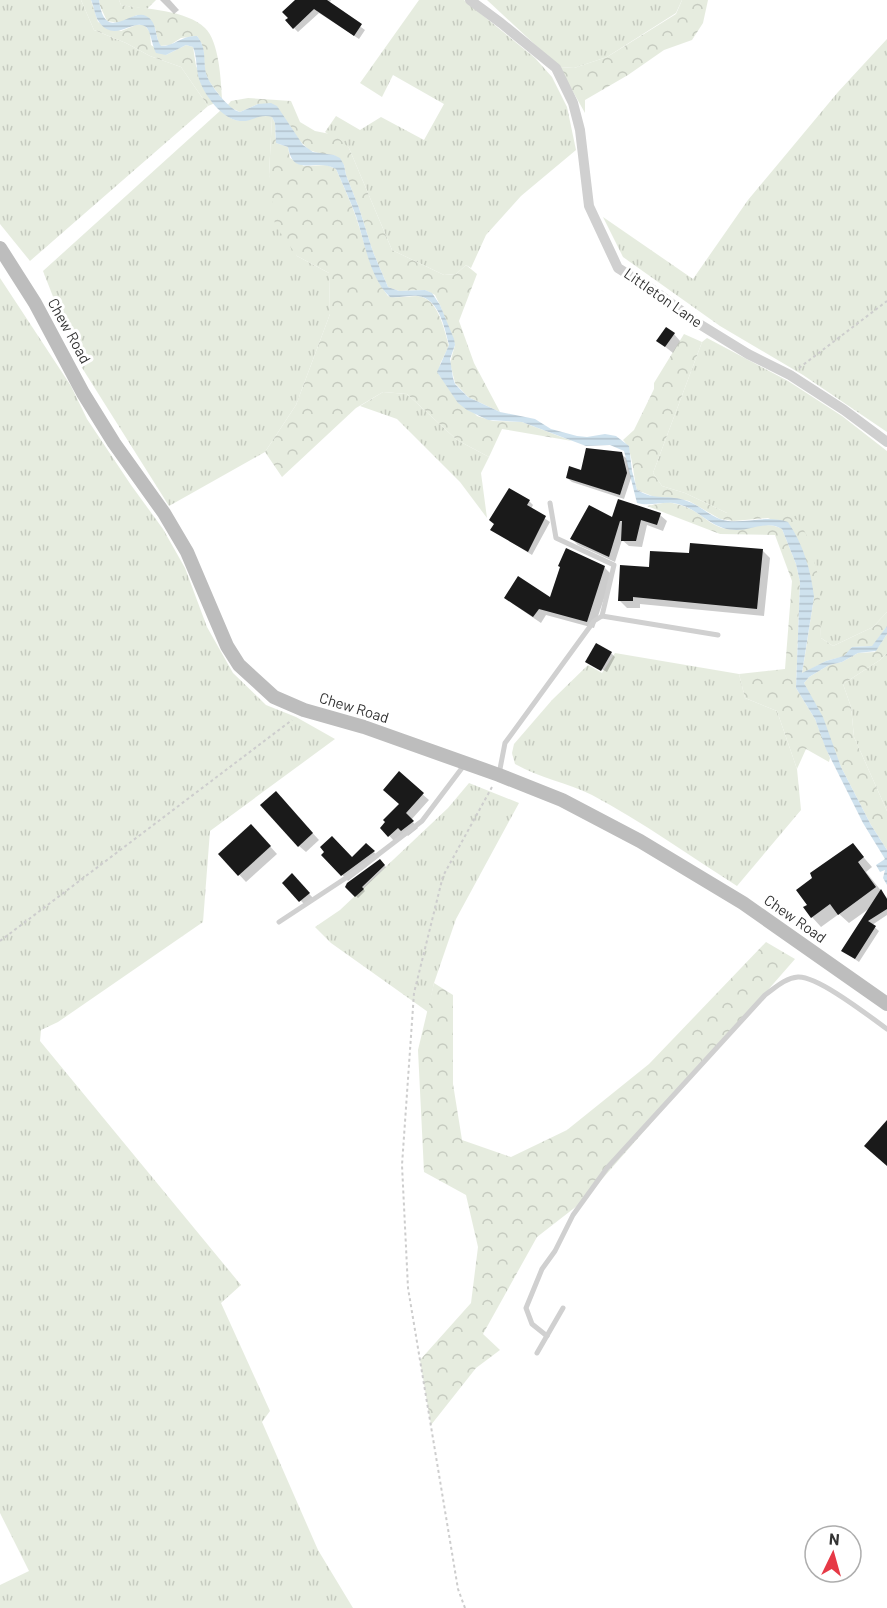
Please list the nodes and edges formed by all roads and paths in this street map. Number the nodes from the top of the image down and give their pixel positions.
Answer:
1 (470, 0) edge
2 (0, 248) edge
3 (887, 301) edge
4 (790, 375) junction
5 (887, 442) edge
6 (550, 503) dead end
7 (602, 616) junction
8 (718, 635) dead end
9 (304, 710) junction
10 (465, 764) junction
11 (498, 775) junction
12 (279, 922) dead end
13 (0, 940) edge
14 (887, 1004) edge
15 (887, 1029) edge
16 (563, 1308) dead end
17 (547, 1336) junction
18 (537, 1353) dead end
19 (465, 1608) edge

1 - 4 street, Littleton Lane
2 - 9 main road, Chew Road
3 - 4 path
4 - 5 street, Littleton Lane
6 - 7 lane
7 - 8 lane
7 - 11 lane
9 - 10 main road, Chew Road
9 - 13 path
10 - 11 main road, Chew Road
10 - 12 lane
11 - 14 main road, Chew Road
11 - 19 path
15 - 17 lane
16 - 17 lane
17 - 18 lane

